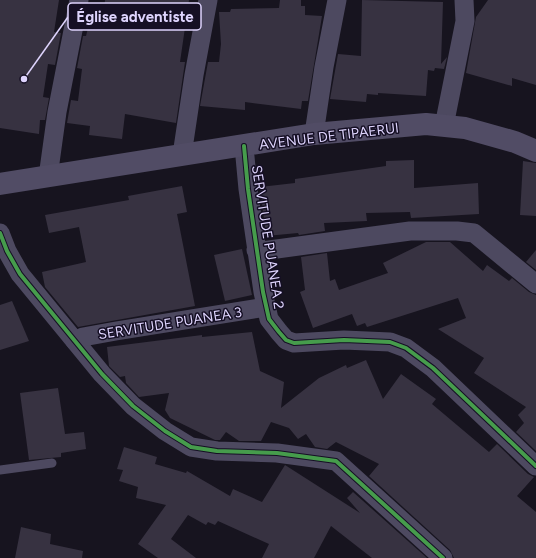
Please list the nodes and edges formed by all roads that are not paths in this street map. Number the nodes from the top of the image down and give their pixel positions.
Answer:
1 (79, 0) edge
2 (208, 0) edge
3 (337, 0) edge
4 (464, 0) edge
5 (444, 126) junction
6 (314, 134) junction
7 (244, 146) junction
8 (536, 151) edge
9 (182, 155) junction
10 (48, 177) junction
11 (0, 184) edge
12 (0, 233) edge
13 (256, 250) junction
14 (536, 284) edge
15 (266, 307) junction
16 (75, 341) junction
17 (52, 463) dead end
18 (536, 466) edge
19 (0, 470) edge
20 (443, 558) edge

1 - 10 street
2 - 9 street
3 - 6 street
4 - 5 street
5 - 6 main road, AVENUE DE TIPAERUI
5 - 8 main road, AVENUE DE TIPAERUI
6 - 7 main road, AVENUE DE TIPAERUI
7 - 9 main road, AVENUE DE TIPAERUI
7 - 13 street, SERVITUDE PUANEA 2
9 - 10 main road, AVENUE DE TIPAERUI
10 - 11 main road, AVENUE DE TIPAERUI
12 - 16 street
13 - 14 street
13 - 15 street, SERVITUDE PUANEA 2
15 - 16 street, SERVITUDE PUANEA 3
15 - 18 street, SERVITUDE PUANEA 2
16 - 20 street
17 - 19 lane

